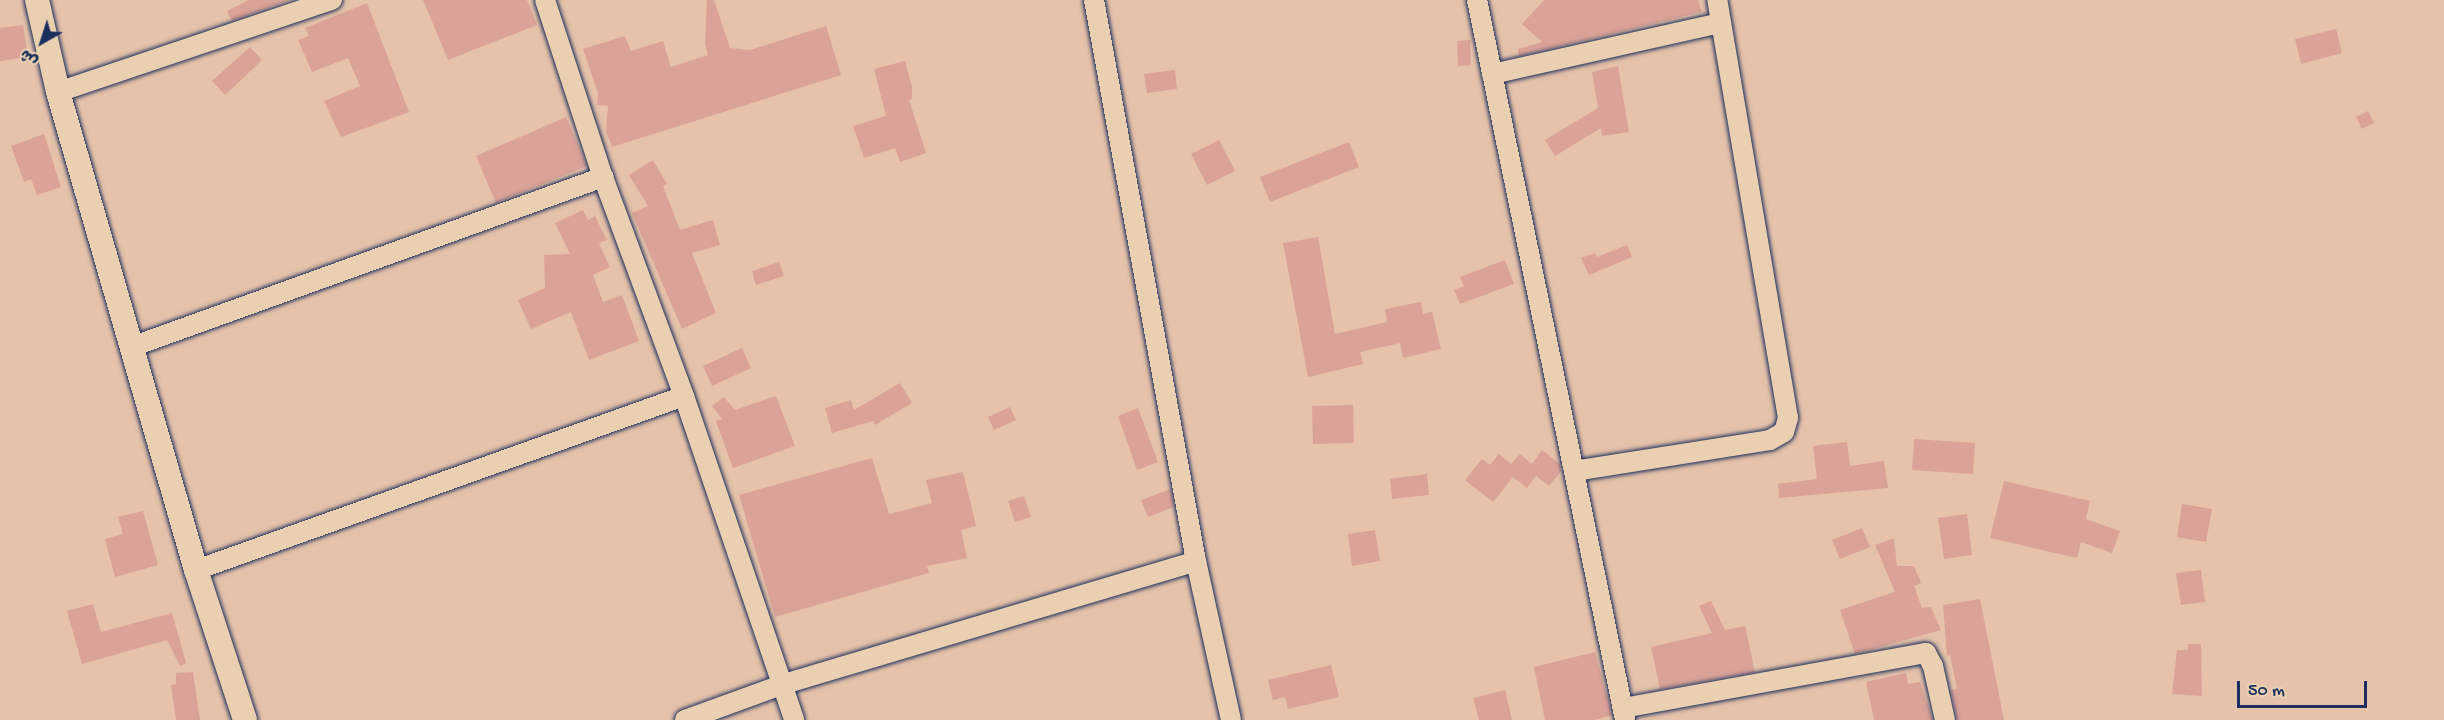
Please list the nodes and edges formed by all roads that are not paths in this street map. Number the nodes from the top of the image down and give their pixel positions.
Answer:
1 (37, 0) edge
2 (332, 0) edge
3 (545, 0) edge
4 (1094, 0) edge
5 (1477, 0) edge
6 (1717, 0) edge
7 (1720, 23) junction
8 (1492, 74) junction
9 (58, 92) junction
10 (603, 177) junction
11 (134, 346) junction
12 (684, 396) junction
13 (1574, 471) junction
14 (1196, 561) junction
15 (196, 570) junction
16 (784, 684) junction
17 (1624, 714) edge
18 (244, 720) edge
19 (685, 720) edge
20 (794, 720) edge
21 (1231, 720) edge
22 (1945, 720) edge

1 - 9 street
2 - 9 street
3 - 10 street
4 - 14 street
5 - 8 street
6 - 7 street
7 - 8 street
7 - 13 street
8 - 13 street
9 - 11 street
10 - 11 street
10 - 12 street
11 - 15 street
12 - 15 street
12 - 16 street
13 - 17 street
14 - 16 street
14 - 21 street
15 - 18 street
16 - 19 street
16 - 20 street
17 - 22 street

